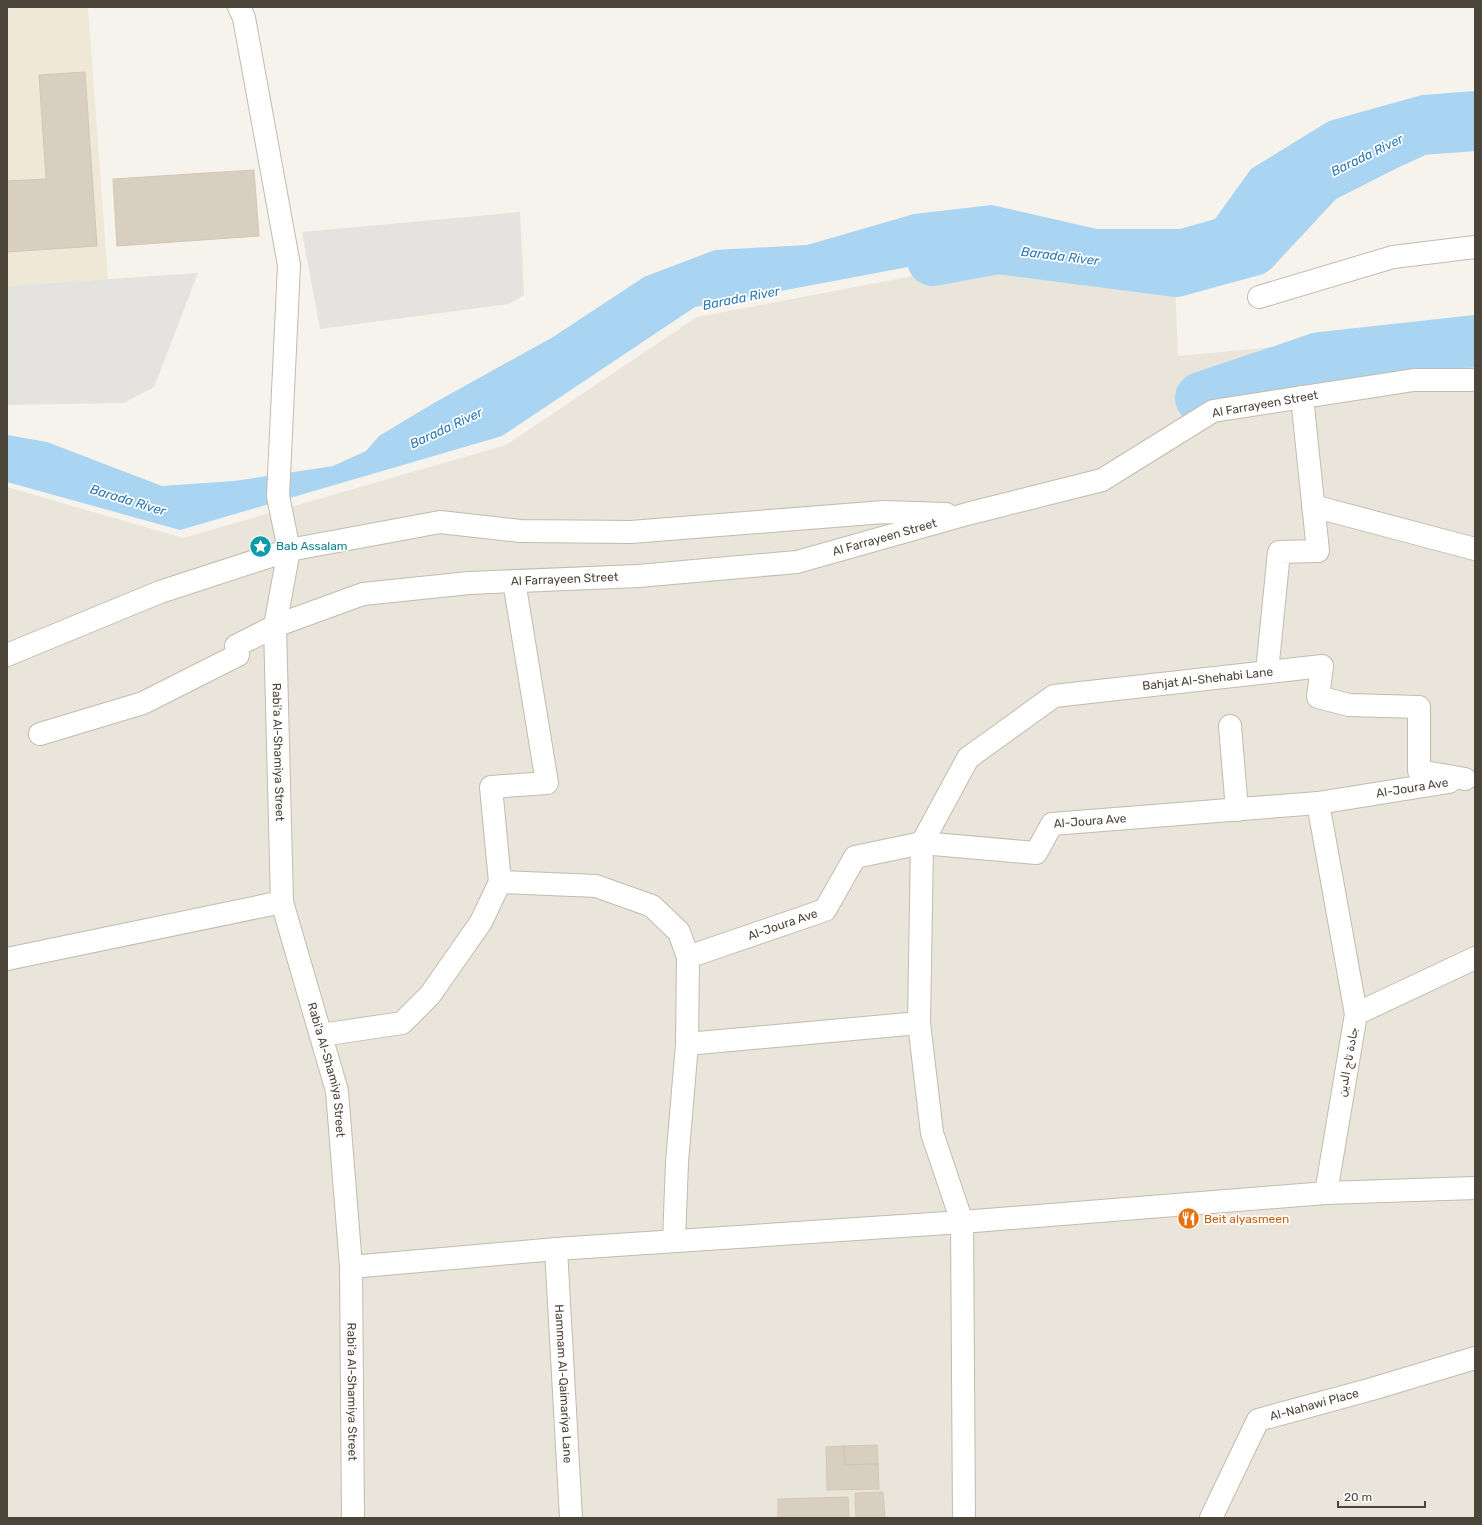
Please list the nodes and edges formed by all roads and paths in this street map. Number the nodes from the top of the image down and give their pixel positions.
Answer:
1 (239, 7) edge
2 (1475, 247) edge
3 (1259, 297) dead end
4 (1475, 380) edge
5 (1302, 397) junction
6 (1313, 506) junction
7 (967, 514) junction
8 (1475, 549) edge
9 (290, 550) junction
10 (514, 581) junction
11 (275, 626) junction
12 (7, 655) edge
13 (1267, 672) junction
14 (1230, 726) dead end
15 (40, 734) dead end
16 (1470, 778) edge
17 (1318, 804) junction
18 (1237, 810) junction
19 (922, 843) junction
20 (500, 882) junction
21 (282, 902) junction
22 (688, 957) junction
23 (1475, 958) edge
24 (7, 959) edge
25 (1356, 1014) junction
26 (919, 1022) junction
27 (321, 1034) junction
28 (687, 1044) junction
29 (1475, 1188) edge
30 (1326, 1193) junction
31 (962, 1222) junction
32 (674, 1240) junction
33 (556, 1249) junction
34 (351, 1266) junction
35 (1475, 1358) edge
36 (352, 1518) edge
37 (571, 1518) edge
38 (964, 1518) edge
39 (1211, 1518) edge

1 - 9 street
2 - 3 street
4 - 5 street, Al Farrayeen Street
5 - 6 street
5 - 7 street, Al Farrayeen Street
6 - 8 street
6 - 13 street
7 - 9 street
7 - 10 street, Al Farrayeen Street
9 - 11 street, Rabi'a Al-Shamiya Street
9 - 12 street
10 - 11 street, Al Farrayeen Street
10 - 20 street
11 - 15 street, Al Farrayeen Street
11 - 21 street, Rabi'a Al-Shamiya Street
13 - 16 street, Bahjat Al-Shehabi Lane
13 - 19 street, Bahjat Al-Shehabi Lane
14 - 18 street
16 - 17 street, Al-Joura Ave
17 - 18 street, Al-Joura Ave
17 - 25 street
18 - 19 street, Al-Joura Ave
19 - 22 street, Al-Joura Ave
19 - 26 street
20 - 22 street
20 - 27 street
21 - 24 street
21 - 27 street, Rabi'a Al-Shamiya Street
22 - 28 street
23 - 25 street, جادة تاج الدين
25 - 30 street, جادة تاج الدين
26 - 28 street
26 - 31 street
27 - 34 street, Rabi'a Al-Shamiya Street
28 - 32 street
29 - 30 street
30 - 31 street
31 - 32 street
31 - 38 street
32 - 33 street
33 - 34 street
33 - 37 street, Hammam Al-Qaimariya Lane
34 - 36 street, Rabi'a Al-Shamiya Street
35 - 39 street, Al-Nahawi Place

